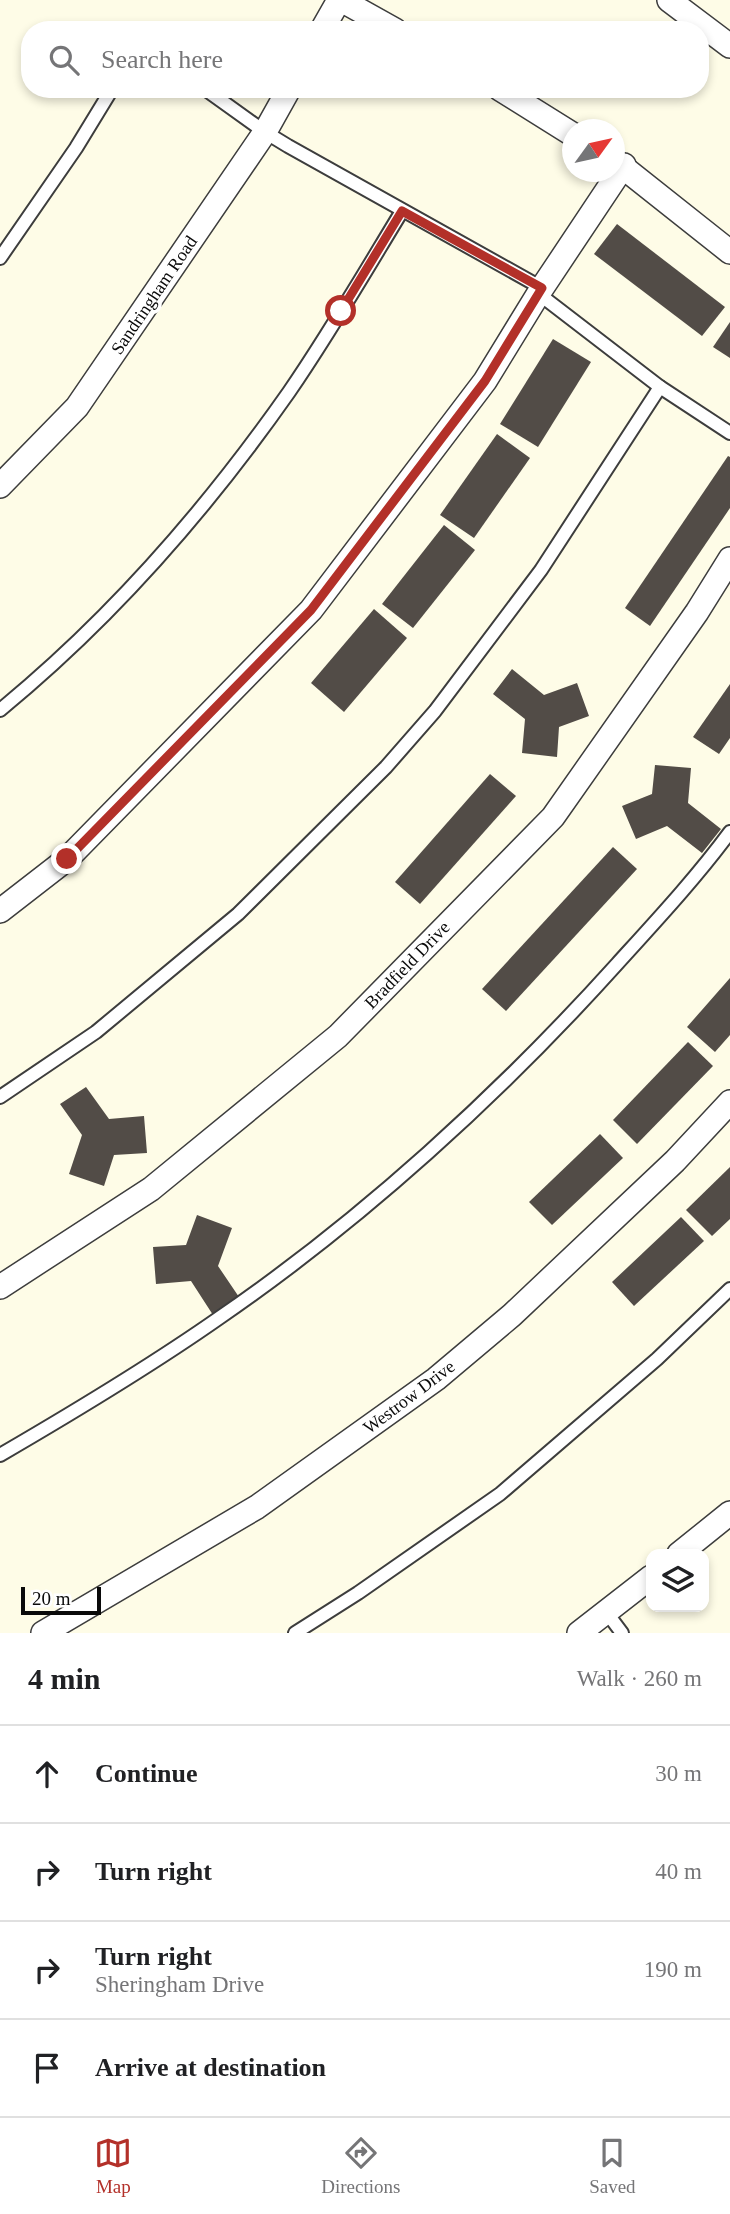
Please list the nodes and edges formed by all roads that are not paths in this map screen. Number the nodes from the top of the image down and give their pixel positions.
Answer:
1 (340, 0) edge
2 (669, 0) edge
3 (327, 21) edge
4 (378, 21) edge
5 (697, 21) edge
6 (709, 30) edge
7 (730, 46) edge
8 (107, 98) edge
9 (218, 98) edge
10 (284, 98) edge
11 (514, 98) edge
12 (562, 128) edge
13 (265, 132) junction
14 (625, 167) edge
15 (607, 182) edge
16 (402, 211) junction
17 (730, 252) edge
18 (0, 258) edge
19 (541, 291) junction
20 (660, 387) junction
21 (730, 433) edge
22 (0, 486) edge
23 (730, 559) edge
24 (0, 710) edge
25 (730, 832) edge
26 (0, 911) edge
27 (0, 1097) edge
28 (730, 1102) edge
29 (0, 1287) edge
30 (730, 1289) edge
31 (0, 1455) edge
32 (730, 1513) edge
33 (686, 1549) edge
34 (646, 1581) edge
35 (607, 1613) junction
36 (43, 1633) edge
37 (295, 1633) edge
38 (579, 1633) edge
39 (622, 1633) edge

1 - 3 street
1 - 4 street
2 - 5 street
6 - 7 street
8 - 18 lane
9 - 13 lane
10 - 13 street, Sandringham Road
11 - 12 street
13 - 16 lane
13 - 22 street, Sandringham Road
14 - 17 street
15 - 19 street
16 - 19 lane
16 - 24 lane
19 - 20 lane
19 - 26 street
20 - 21 lane
20 - 27 lane
23 - 29 street, Bradfield Drive
25 - 31 lane
28 - 36 street, Westrow Drive
30 - 37 lane
32 - 33 street
34 - 35 street
35 - 38 street
35 - 39 lane

